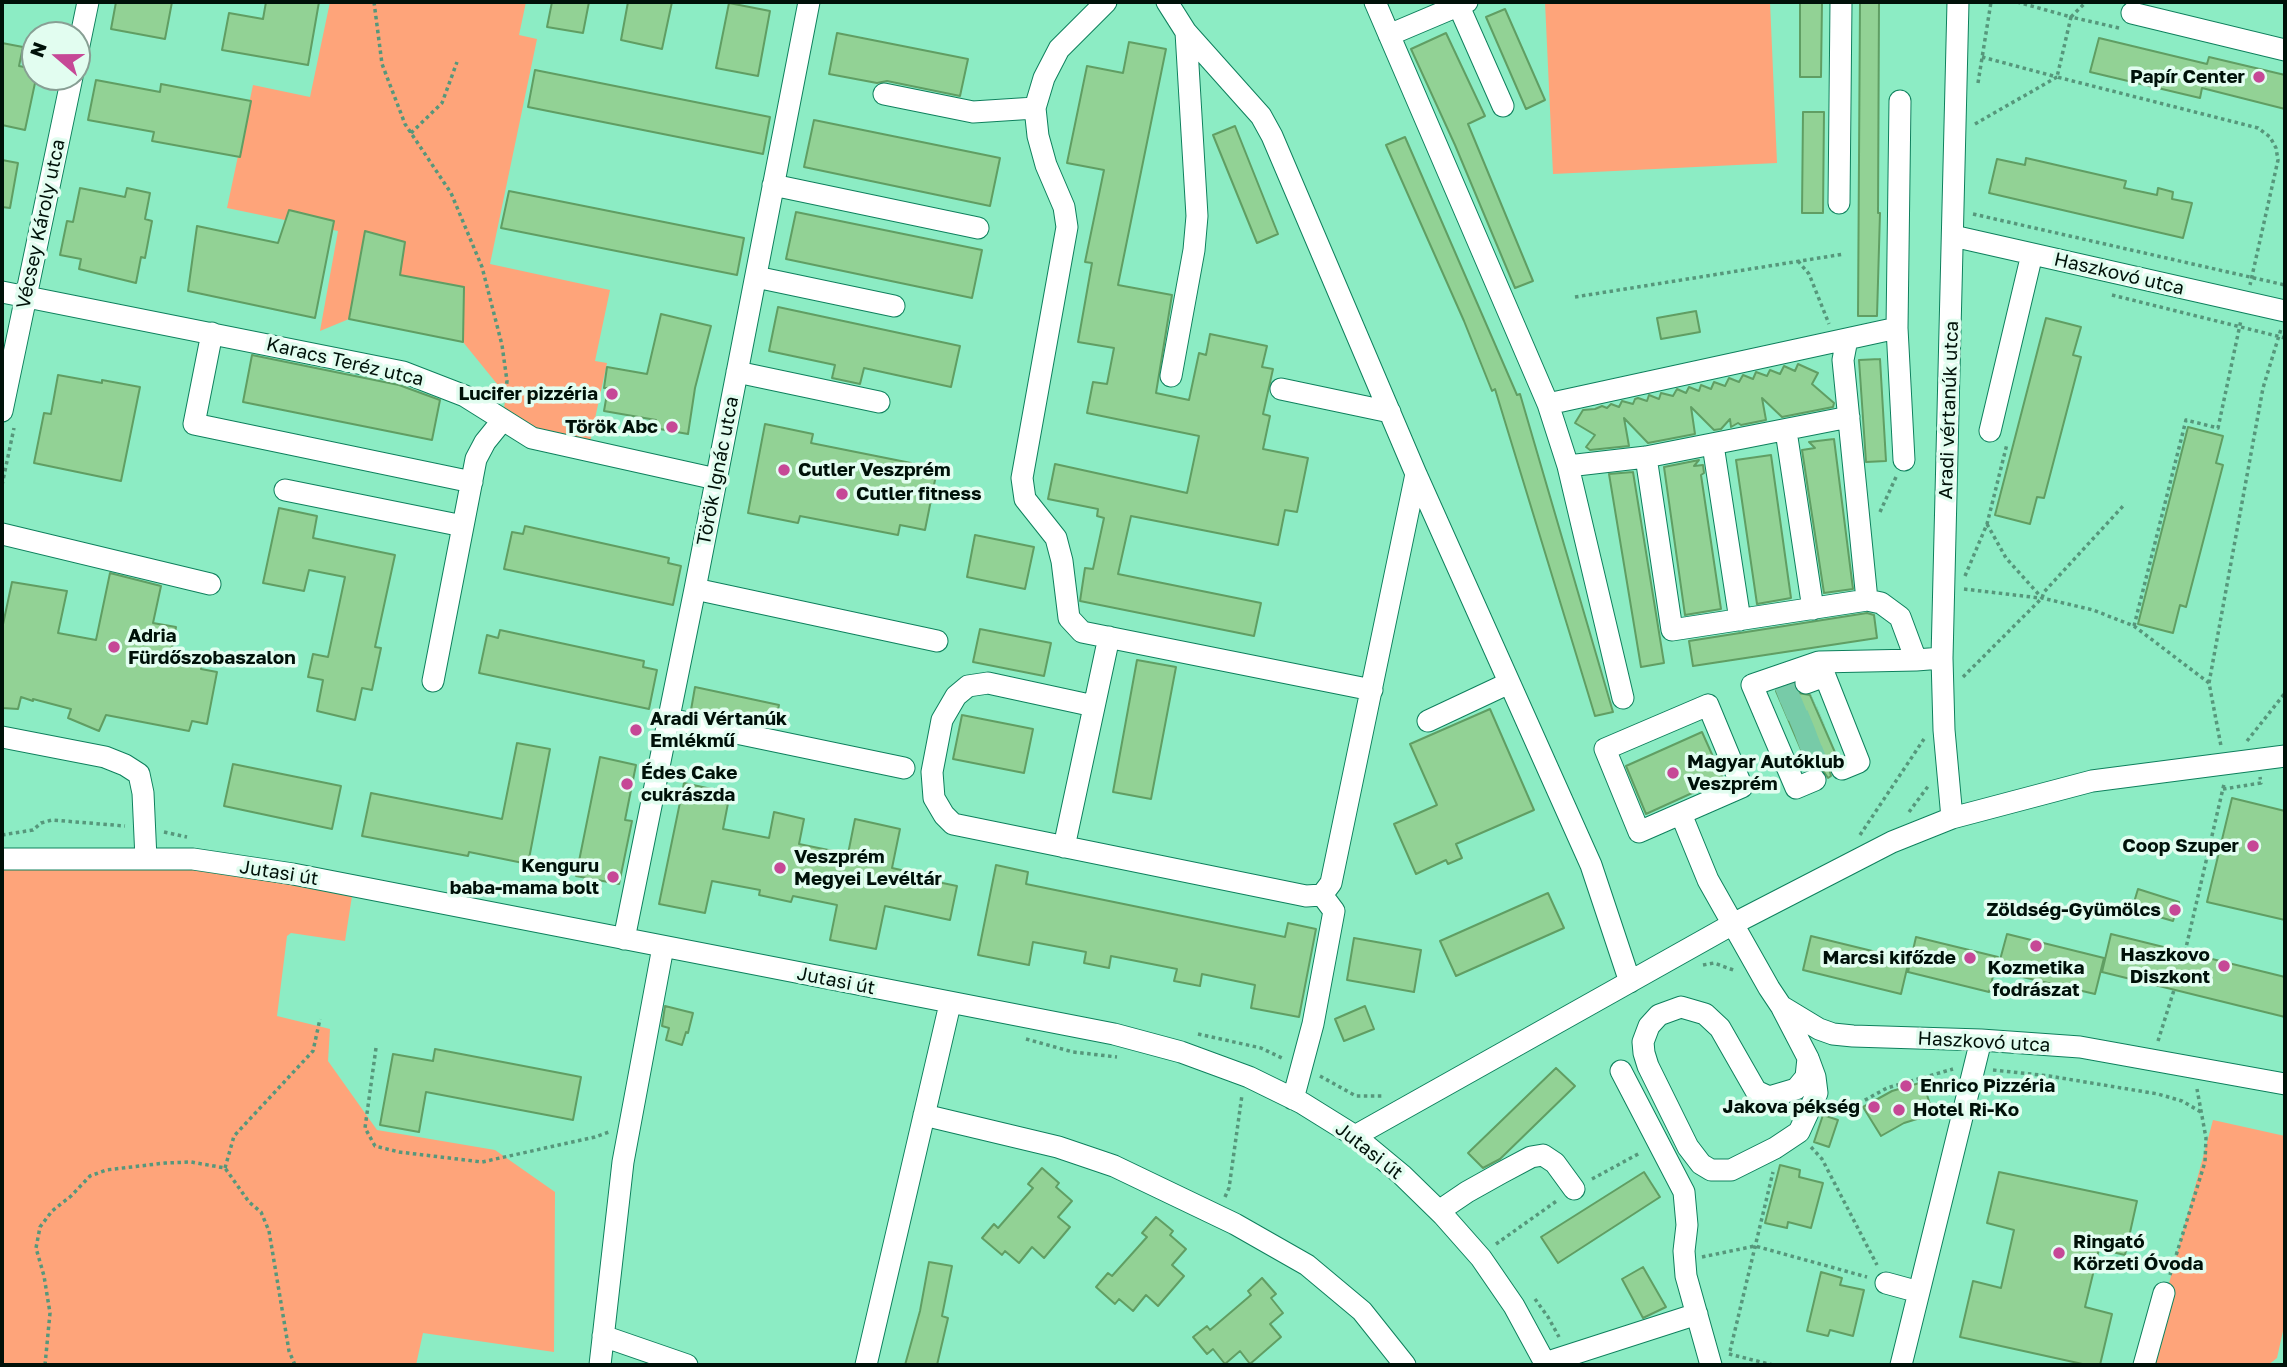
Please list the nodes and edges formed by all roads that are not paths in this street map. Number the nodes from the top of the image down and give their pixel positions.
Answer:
1 (88, 2) edge
2 (809, 2) edge
3 (1105, 2) edge
4 (1167, 2) edge
5 (1375, 2) edge
6 (1841, 2) edge
7 (1958, 2) edge
8 (1461, 3) edge
9 (2169, 11) edge
10 (2132, 13) dead end
11 (84, 21) edge
12 (1186, 32) junction
13 (1389, 35) junction
14 (2285, 50) edge
15 (69, 91) edge
16 (884, 94) dead end
17 (1900, 101) dead end
18 (1503, 106) dead end
19 (1035, 108) junction
20 (773, 185) junction
21 (1839, 203) dead end
22 (978, 228) dead end
23 (1953, 236) junction
24 (2032, 254) junction
25 (756, 277) junction
26 (2, 292) edge
27 (26, 296) junction
28 (894, 306) dead end
29 (2285, 311) edge
30 (1897, 328) junction
31 (212, 333) junction
32 (1847, 339) junction
33 (737, 372) junction
34 (1171, 376) dead end
35 (1281, 389) dead end
36 (879, 402) dead end
37 (1548, 404) junction
38 (2, 411) edge
39 (1390, 412) junction
40 (1849, 417) junction
41 (502, 421) junction
42 (1786, 431) junction
43 (1990, 431) dead end
44 (1713, 445) junction
45 (1646, 457) junction
46 (1905, 460) road end
47 (1568, 466) junction
48 (1416, 474) junction
49 (716, 480) junction
50 (472, 482) junction
51 (285, 490) dead end
52 (463, 526) junction
53 (2, 534) edge
54 (210, 584) dead end
55 (695, 589) junction
56 (1867, 600) junction
57 (1813, 609) junction
58 (1740, 620) junction
59 (1109, 637) junction
60 (937, 641) dead end
61 (1942, 658) junction
62 (1916, 660) junction
63 (433, 681) dead end
64 (1509, 683) junction
65 (1372, 691) junction
66 (1623, 698) dead end
67 (1094, 706) junction
68 (669, 719) junction
69 (1428, 721) dead end
70 (1785, 736) dead end
71 (2, 737) edge
72 (2285, 756) edge
73 (904, 768) dead end
74 (1681, 814) junction
75 (1952, 818) junction
76 (1063, 847) junction
77 (2, 859) edge
78 (146, 859) junction
79 (1322, 895) junction
80 (1731, 925) junction
81 (624, 939) junction
82 (663, 947) junction
83 (1630, 982) junction
84 (950, 1004) junction
85 (1781, 1006) junction
86 (1981, 1040) junction
87 (1808, 1058) junction
88 (1621, 1071) dead end
89 (2285, 1084) edge
90 (1293, 1099) junction
91 (924, 1115) junction
92 (1355, 1136) junction
93 (1574, 1189) dead end
94 (1439, 1211) junction
95 (1886, 1283) road end
96 (1919, 1292) junction
97 (2164, 1293) road end
98 (1697, 1314) junction
99 (603, 1336) junction
100 (1717, 1361) edge
101 (1546, 1364) edge
102 (600, 1365) edge
103 (687, 1365) edge
104 (866, 1365) edge
105 (1405, 1365) edge
106 (1901, 1365) edge
107 (2144, 1365) edge

1 - 11 street
2 - 20 street, Török Ignác utca
3 - 19 street
4 - 12 street
5 - 13 street
6 - 21 street
7 - 23 street, Aradi vértanúk utca
8 - 13 street
8 - 18 street
9 - 10 street
9 - 14 street
12 - 34 street
12 - 39 street
13 - 37 street
15 - 27 street, Vécsey Károly utca
16 - 19 street
17 - 30 street
19 - 59 street
20 - 22 street
20 - 25 street, Török Ignác utca
23 - 24 street, Haszkovó utca
23 - 61 street, Aradi vértanúk utca
24 - 29 street, Haszkovó utca
24 - 43 street
25 - 28 street
25 - 33 street, Török Ignác utca
26 - 27 street, Karacs Teréz utca
27 - 31 street, Karacs Teréz utca
27 - 38 street, Vécsey Károly utca
30 - 32 street
30 - 46 street
31 - 41 street, Karacs Teréz utca
31 - 50 street
32 - 37 street
32 - 40 street
33 - 36 street
33 - 49 street, Török Ignác utca
35 - 39 street
37 - 47 street
39 - 48 street
40 - 42 street
40 - 56 street
41 - 49 street, Karacs Teréz utca
41 - 50 street
42 - 44 street
42 - 57 street
44 - 45 street
44 - 58 street
45 - 47 street
45 - 58 street
47 - 66 street
48 - 64 street
48 - 65 street
49 - 55 street, Török Ignác utca
50 - 52 street
51 - 52 street
52 - 63 street
53 - 54 street
55 - 60 street
55 - 68 street, Török Ignác utca
56 - 57 street
56 - 62 street
57 - 58 street
59 - 65 street
59 - 67 street
61 - 62 street
61 - 75 street, Aradi vértanúk utca
62 - 70 street
64 - 69 street
64 - 83 street
65 - 79 street
67 - 76 street
67 - 76 street
68 - 73 street
68 - 81 street, Török Ignác utca
71 - 78 street
72 - 75 street
74 - 74 street
74 - 80 street, Haszkovó utca
75 - 80 street
76 - 79 street
77 - 78 street, Jutasi út
78 - 81 street, Jutasi út
79 - 90 street
80 - 83 street
80 - 85 street, Haszkovó utca
81 - 82 street, Jutasi út
82 - 84 street, Jutasi út
82 - 99 street
83 - 92 street
84 - 90 street, Jutasi út
84 - 91 street
85 - 86 street, Haszkovó utca
85 - 87 street
86 - 89 street, Haszkovó utca
86 - 96 street
87 - 87 street
88 - 98 street
90 - 92 street, Jutasi út
91 - 104 street
91 - 105 street
92 - 94 street, Jutasi út
93 - 94 street
94 - 101 street, Jutasi út
95 - 96 street
96 - 106 street
97 - 107 street
98 - 100 street
98 - 101 street, Jutasi út
99 - 102 street
99 - 103 street

